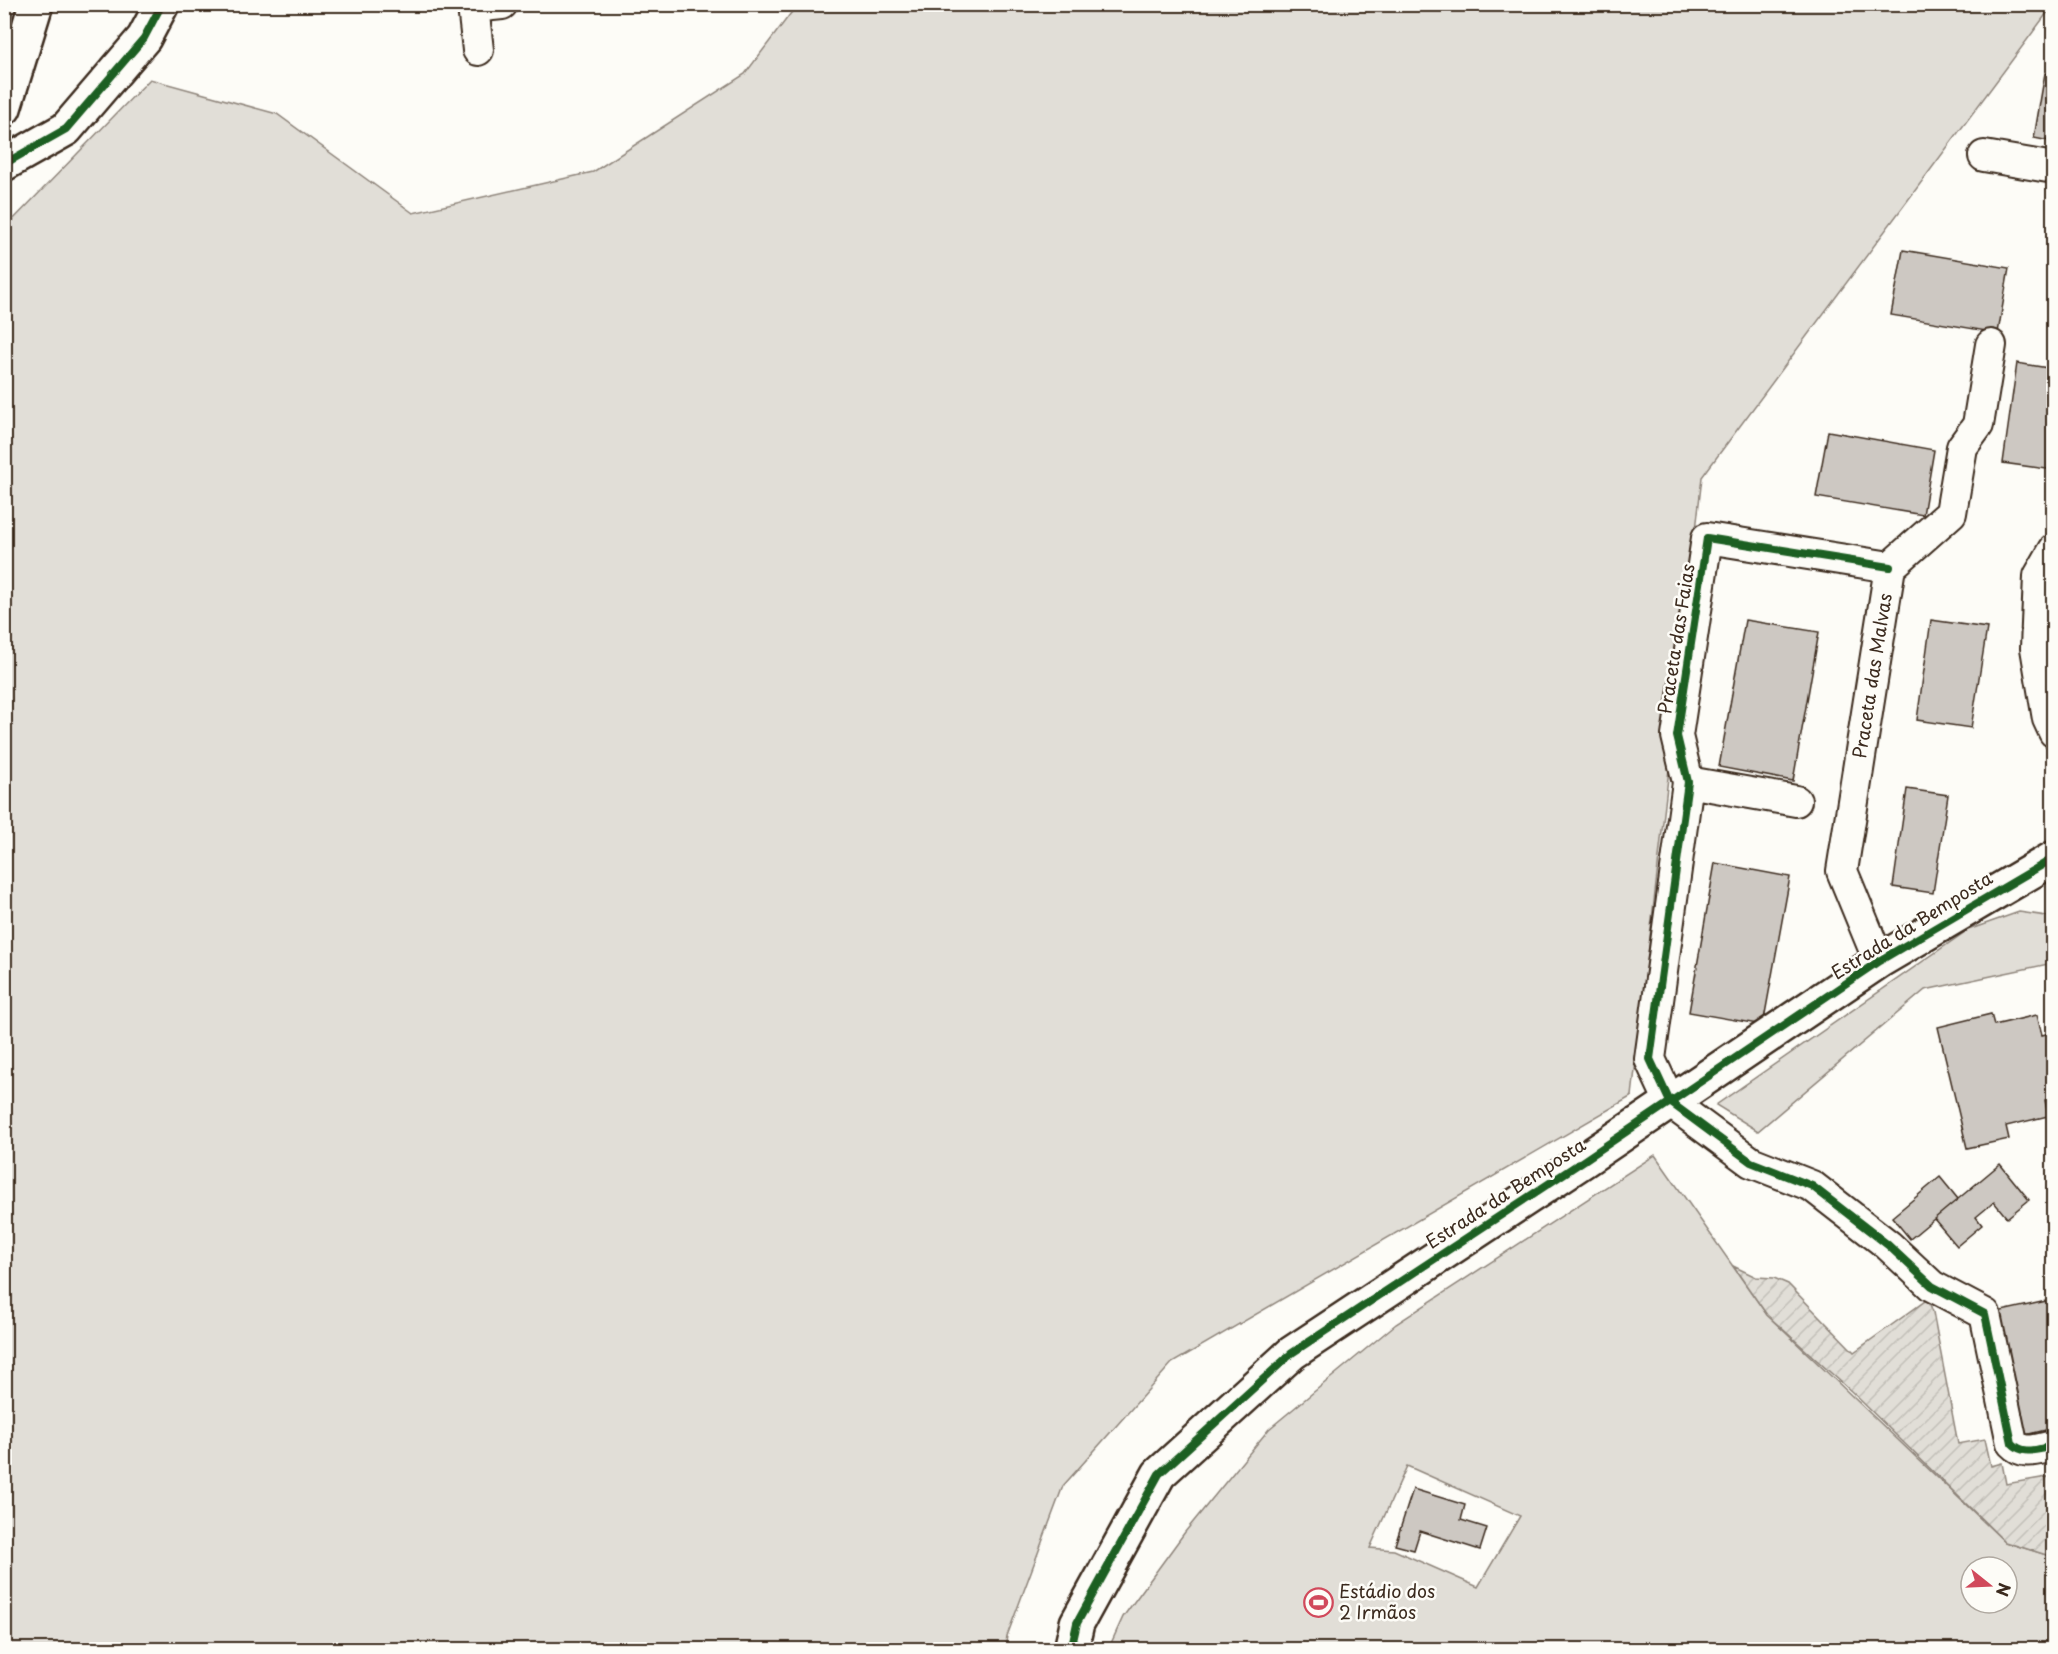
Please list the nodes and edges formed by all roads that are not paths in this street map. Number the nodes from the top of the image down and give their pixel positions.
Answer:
1 (36, 4) edge
2 (162, 4) edge
3 (502, 4) edge
4 (478, 50) dead end
5 (4, 108) edge
6 (1984, 156) dead end
7 (4, 164) edge
8 (2054, 168) edge
9 (1991, 345) dead end
10 (2054, 550) edge
11 (1890, 567) junction
12 (2054, 732) edge
13 (1688, 782) junction
14 (1796, 801) dead end
15 (2054, 858) edge
16 (1879, 961) junction
17 (1670, 1102) junction
18 (2054, 1446) edge
19 (1071, 1650) edge

1 - 5 street
2 - 7 street
3 - 4 street
6 - 8 street
9 - 11 street, Praceta das Malvas
10 - 12 street
11 - 13 street, Praceta das Faias
11 - 16 street, Praceta das Malvas
13 - 14 street
13 - 17 street, Praceta das Faias
15 - 16 street, Estrada da Bemposta
16 - 17 street, Estrada da Bemposta
17 - 18 street
17 - 19 street, Estrada da Bemposta

